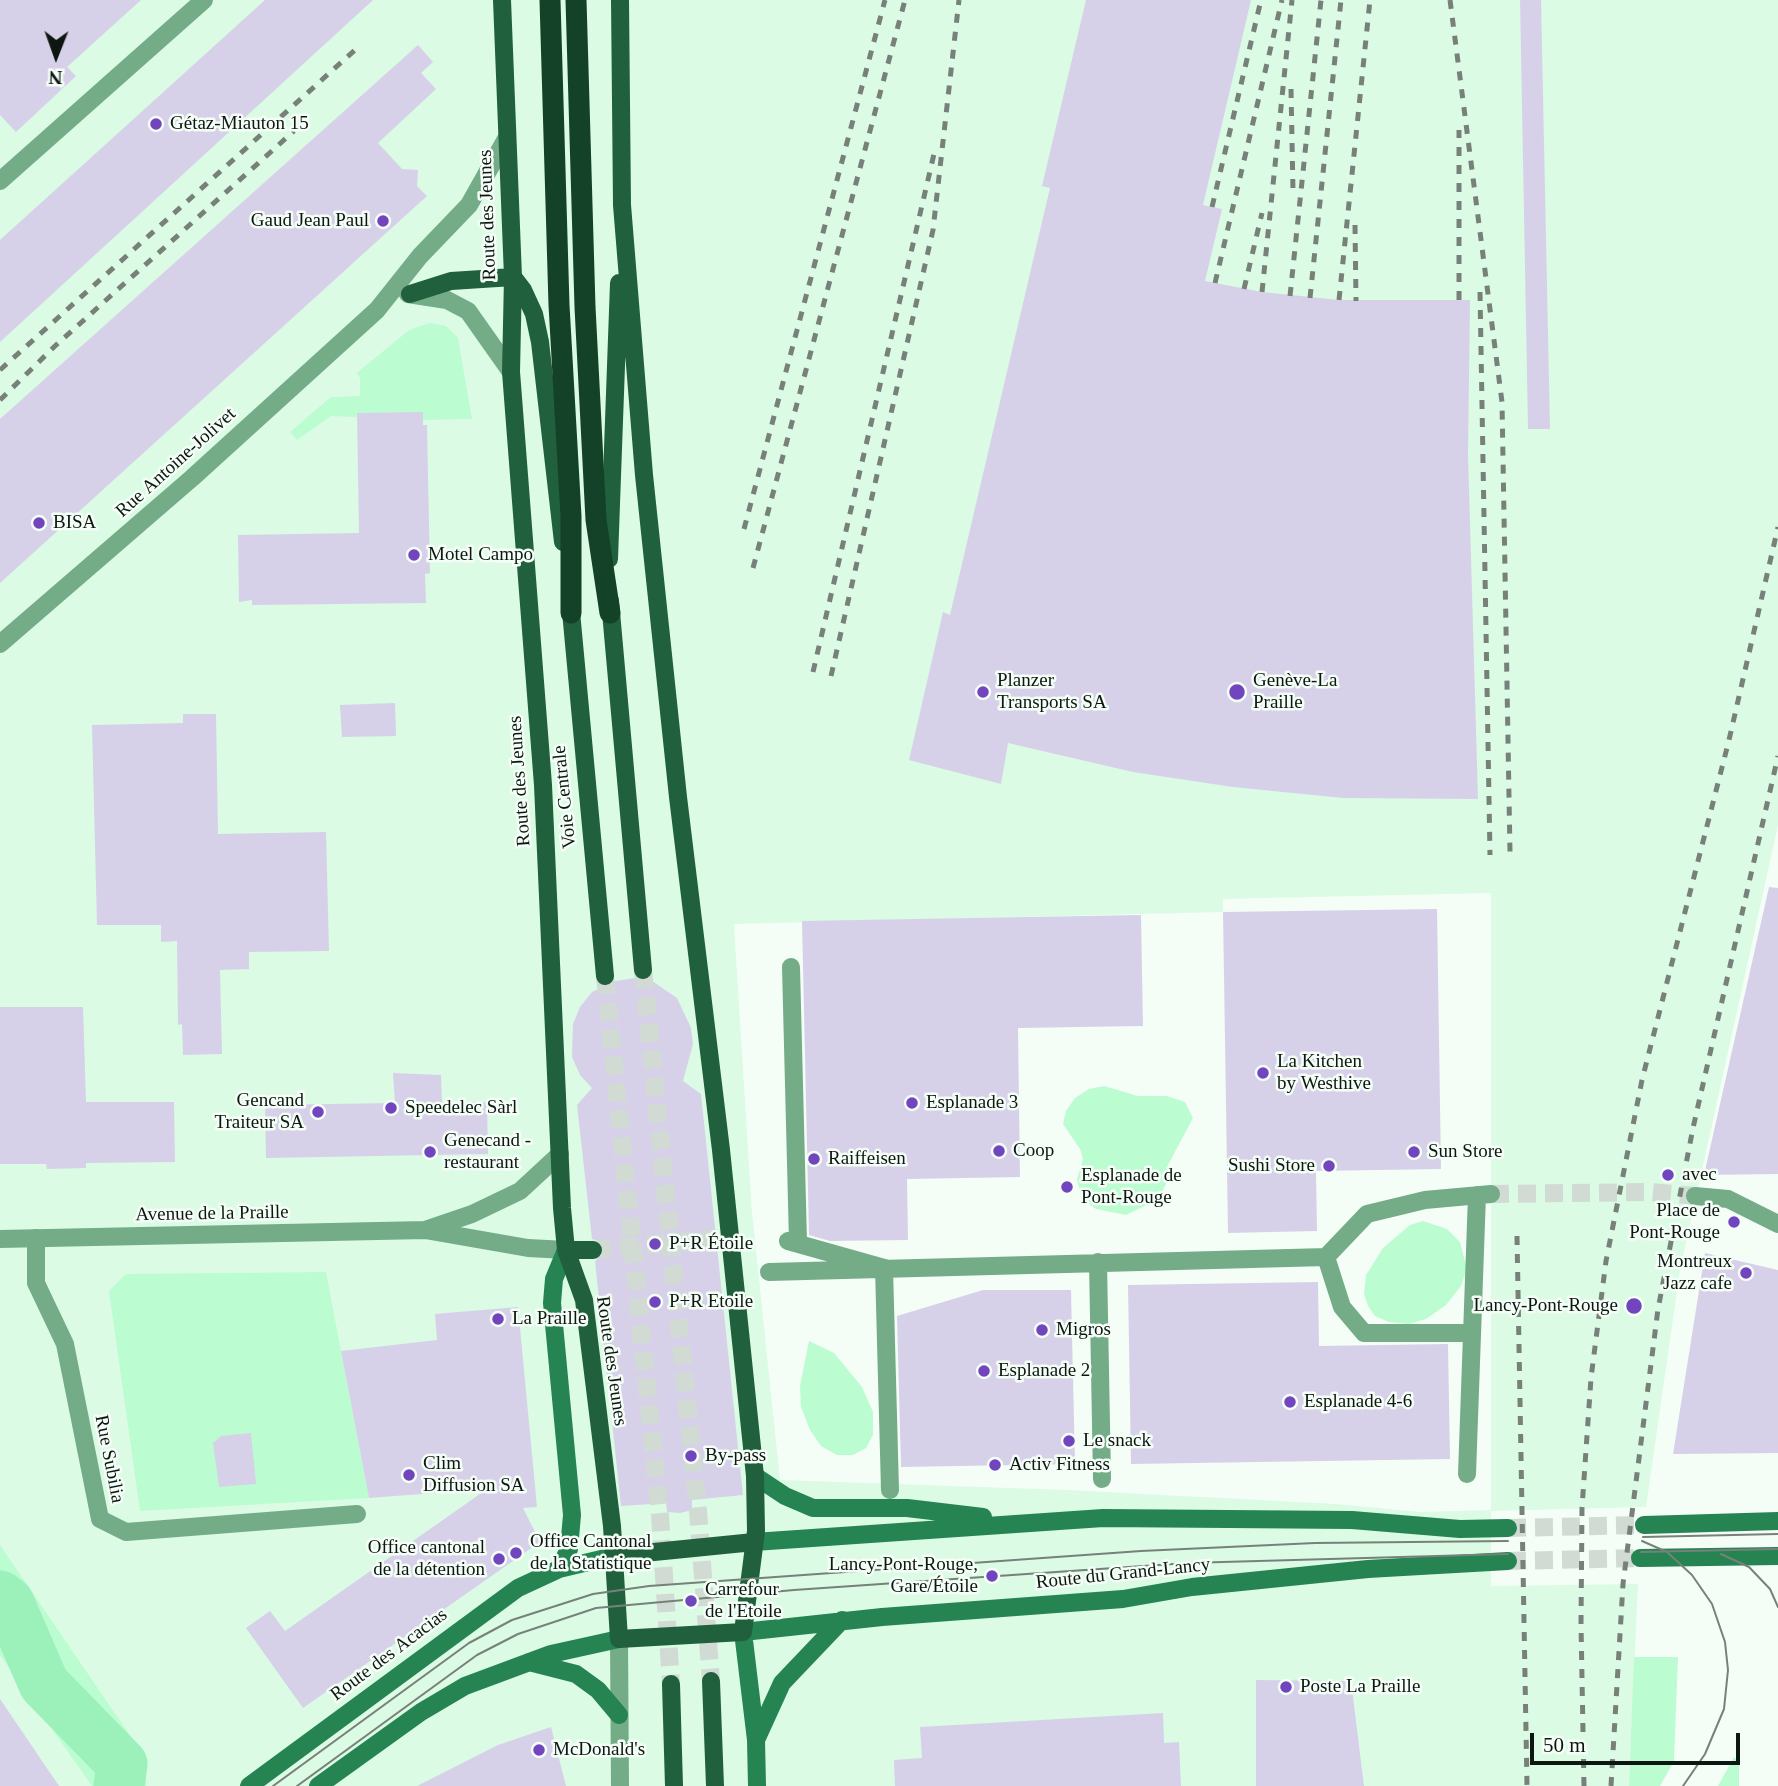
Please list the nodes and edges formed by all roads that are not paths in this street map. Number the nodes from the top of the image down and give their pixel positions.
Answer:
1 (204, 0) edge
2 (502, 0) edge
3 (550, 0) edge
4 (576, 0) edge
5 (620, 0) edge
6 (506, 139) junction
7 (0, 181) edge
8 (622, 205) junction
9 (513, 277) junction
10 (410, 294) junction
11 (377, 310) junction
12 (511, 372) junction
13 (571, 613) junction
14 (610, 613) junction
15 (0, 644) edge
16 (791, 967) dead end
17 (643, 970) tunnel mouth
18 (605, 976) tunnel mouth
19 (560, 1154) junction
20 (1695, 1196) tunnel mouth
21 (1778, 1224) edge
22 (425, 1230) junction
23 (0, 1238) edge
24 (36, 1238) junction
25 (593, 1250) tunnel mouth
26 (566, 1251) junction
27 (1326, 1257) junction
28 (1098, 1262) junction
29 (884, 1268) junction
30 (769, 1272) dead end
31 (1471, 1333) junction
32 (1467, 1474) dead end
33 (755, 1476) junction
34 (1102, 1479) dead end
35 (890, 1490) dead end
36 (357, 1514) dead end
37 (1778, 1521) edge
38 (1017, 1522) junction
39 (1644, 1525) tunnel mouth
40 (1508, 1528) tunnel mouth
41 (754, 1542) junction
42 (614, 1556) junction
43 (1778, 1556) edge
44 (1640, 1558) tunnel mouth
45 (1508, 1560) tunnel mouth
46 (559, 1569) junction
47 (842, 1620) junction
48 (743, 1632) junction
49 (619, 1639) junction
50 (525, 1662) junction
51 (710, 1681) tunnel mouth
52 (671, 1684) tunnel mouth
53 (619, 1715) junction
54 (756, 1740) junction
55 (249, 1786) edge
56 (318, 1786) edge
57 (620, 1786) edge
58 (674, 1786) edge
59 (715, 1786) edge
60 (757, 1786) edge

1 - 7 street
2 - 6 main road, Route des Jeunes
3 - 13 highway
4 - 14 highway
5 - 8 main road
6 - 9 main road, Route des Jeunes
6 - 11 street, Rue Antoine-Jolivet
8 - 14 main road
8 - 33 main road
9 - 10 main road
9 - 12 main road, Route des Jeunes
9 - 13 main road, Voie Centrale
10 - 11 street, Rue Antoine-Jolivet
10 - 12 street
11 - 15 street, Rue Antoine-Jolivet
12 - 19 main road, Route des Jeunes
13 - 18 main road, Voie Centrale
14 - 17 main road
16 - 29 street
19 - 22 street, Avenue de la Praille
19 - 26 main road, Route des Jeunes
20 - 21 street
22 - 24 street, Avenue de la Praille
22 - 26 street, Avenue de la Praille
23 - 24 street, Avenue de la Praille
24 - 36 street, Rue Subilia
25 - 26 main road
26 - 42 main road, Route des Jeunes
26 - 46 main road
27 - 28 street
27 - 31 street
27 - 31 street
28 - 29 street
28 - 34 street
29 - 30 street
29 - 35 street
31 - 32 street
33 - 38 main road
33 - 41 main road
37 - 39 main road
38 - 40 main road
38 - 41 main road
41 - 42 main road
41 - 48 main road
42 - 46 main road
42 - 49 main road
43 - 44 main road
45 - 47 main road, Route du Grand-Lancy
46 - 55 main road, Route des Acacias
47 - 48 main road, Route du Grand-Lancy
47 - 54 main road
48 - 49 main road
48 - 54 main road
49 - 50 main road
49 - 53 street
50 - 53 main road
50 - 56 main road
51 - 59 main road
52 - 58 main road
53 - 57 street
54 - 60 main road

